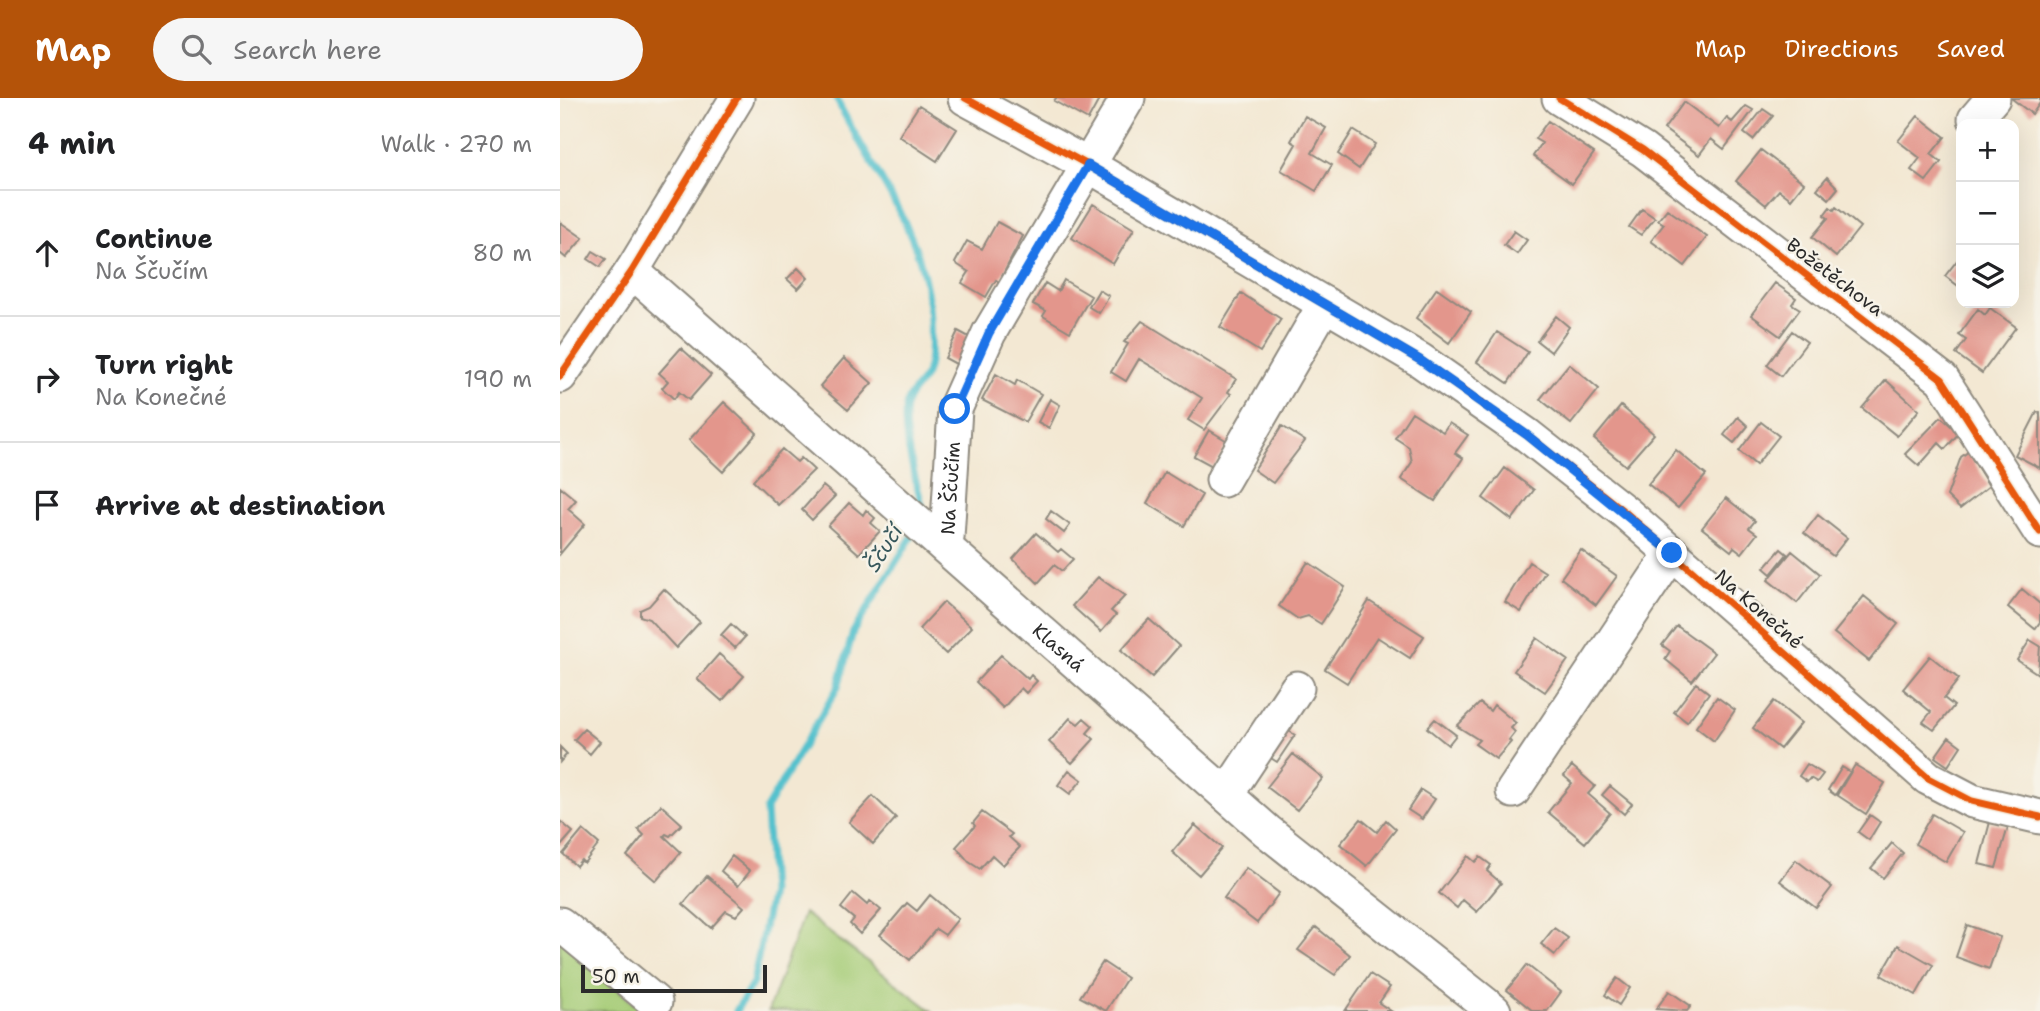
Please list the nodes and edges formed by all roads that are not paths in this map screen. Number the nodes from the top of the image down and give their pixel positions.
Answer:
1 (737, 98) edge
2 (965, 98) edge
3 (1128, 98) edge
4 (1559, 98) edge
5 (1088, 165) junction
6 (632, 271) junction
7 (1325, 304) junction
8 (560, 376) edge
9 (1223, 480) dead end
10 (2040, 532) edge
11 (943, 545) junction
12 (1672, 553) junction
13 (1297, 688) dead end
14 (1513, 791) dead end
15 (1226, 795) junction
16 (2040, 817) edge
17 (560, 924) edge
18 (655, 1002) dead end
19 (1494, 1011) edge

1 - 6 street
2 - 5 street, Na Konečné
3 - 5 street, Na Ščučím
4 - 10 street, Božetěchova
5 - 7 street, Na Konečné
5 - 11 street, Na Ščučím
6 - 8 street
6 - 11 street, Klasná
7 - 9 street
7 - 12 street, Na Konečné
11 - 15 street, Klasná
12 - 14 street
12 - 16 street, Na Konečné
13 - 15 street
15 - 19 street, Klasná
17 - 18 street

